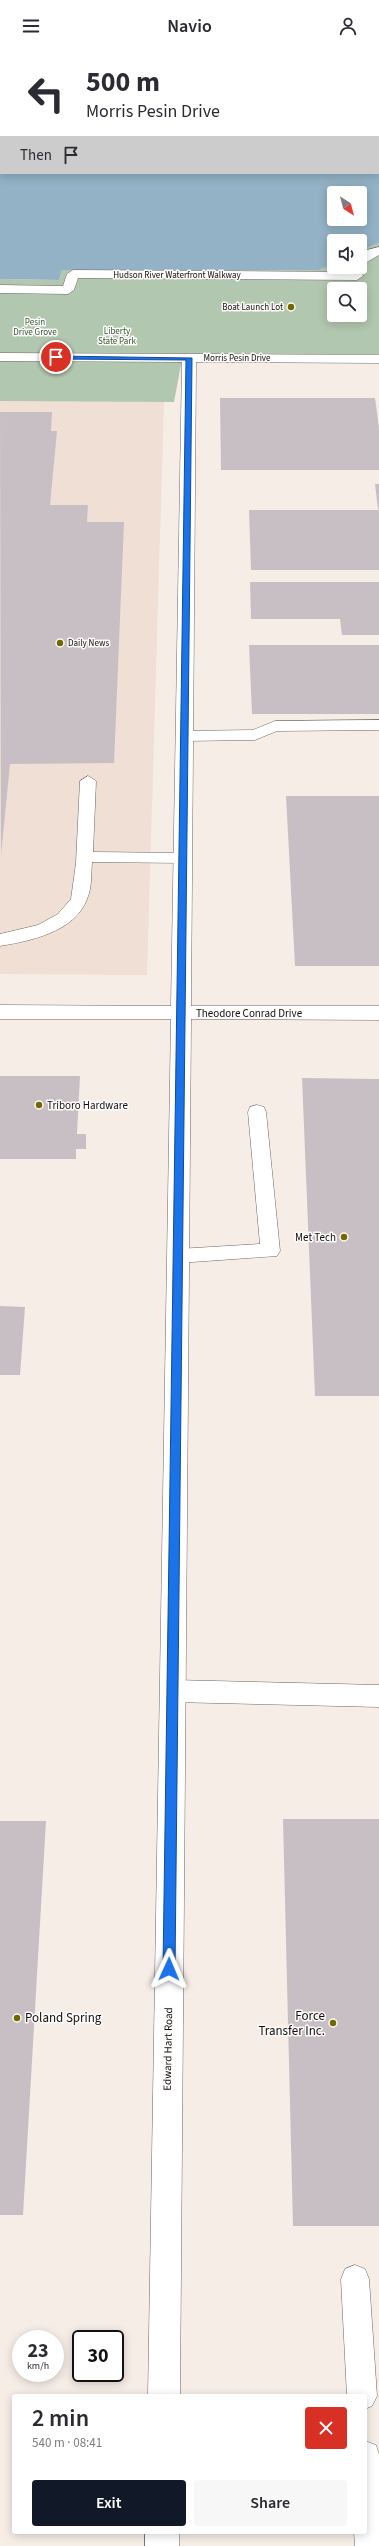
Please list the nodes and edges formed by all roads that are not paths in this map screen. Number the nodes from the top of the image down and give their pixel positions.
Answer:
1 (379, 251) edge
2 (367, 256) edge
3 (357, 274) edge
4 (0, 289) edge
5 (0, 357) edge
6 (189, 358) junction
7 (379, 358) edge
8 (379, 725) edge
9 (184, 736) junction
10 (88, 781) dead end
11 (83, 857) junction
12 (183, 858) junction
13 (0, 940) edge
14 (0, 1012) edge
15 (181, 1013) junction
16 (379, 1013) edge
17 (257, 1112) dead end
18 (178, 1256) junction
19 (172, 1691) junction
20 (379, 1696) edge
21 (355, 2279) dead end
22 (164, 2394) edge
23 (362, 2394) edge
24 (367, 2492) edge
25 (162, 2534) edge
26 (162, 2546) edge
27 (370, 2546) edge

1 - 2 street
3 - 4 street, Hudson River Waterfront Walkway
5 - 6 street, Morris Pesin Drive
6 - 7 street, Morris Pesin Drive
6 - 9 street, Edward Hart Road
8 - 9 lane
9 - 12 street, Edward Hart Road
10 - 11 lane
11 - 12 lane
11 - 13 lane
12 - 15 street, Edward Hart Road
14 - 15 street, Theodore Conrad Drive
15 - 16 street, Theodore Conrad Drive
15 - 18 street, Edward Hart Road
17 - 18 lane
18 - 19 street, Edward Hart Road
19 - 20 lane
19 - 22 street, Edward Hart Road
21 - 23 lane
24 - 27 lane
25 - 26 street

